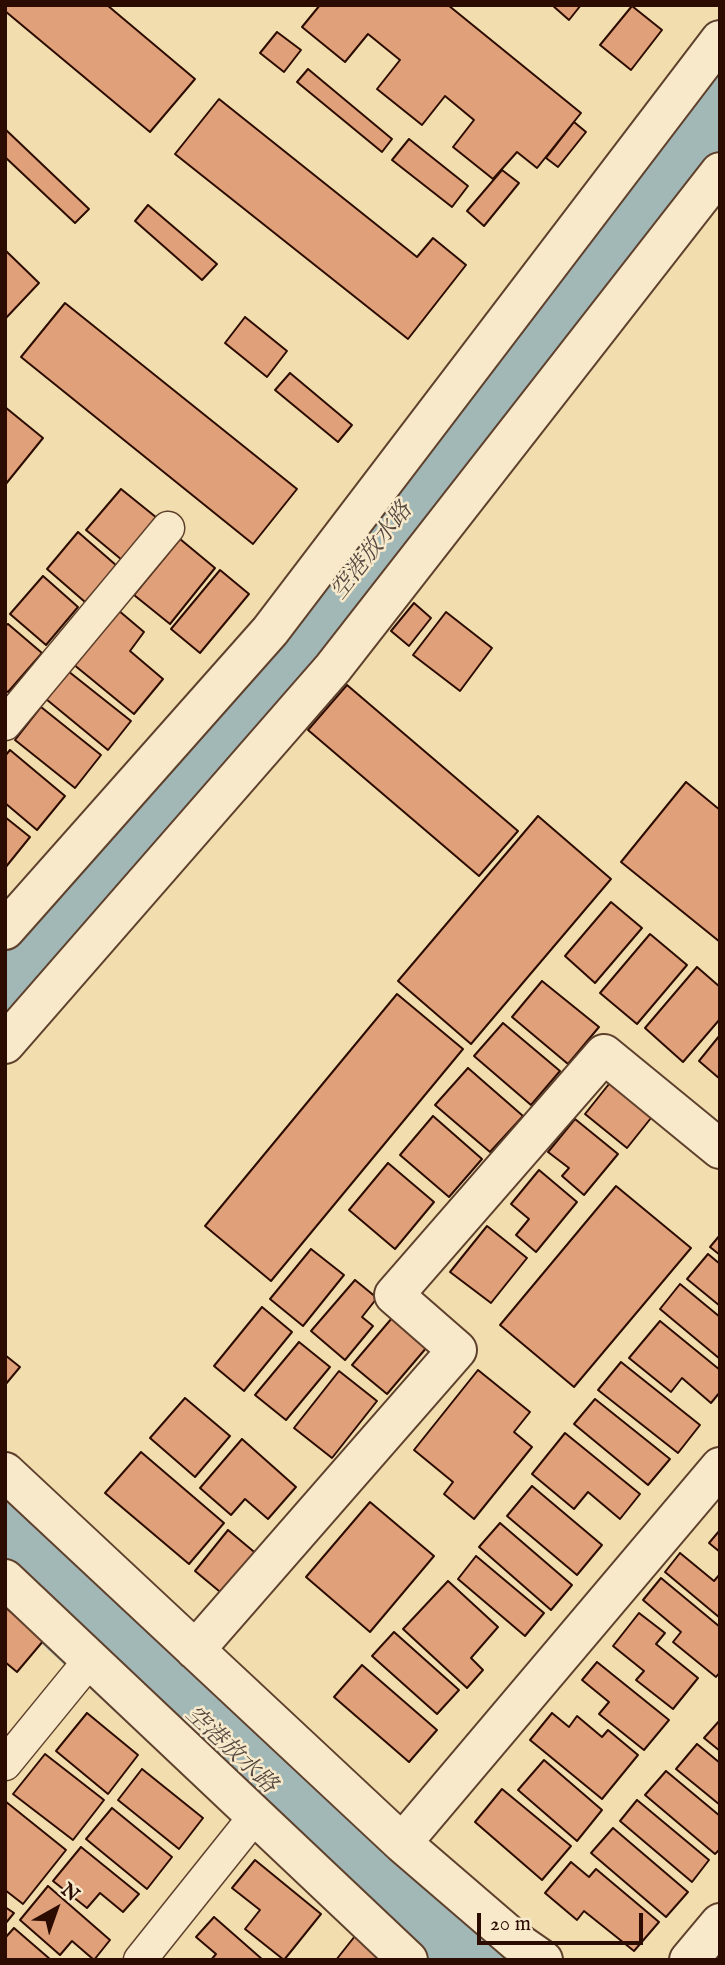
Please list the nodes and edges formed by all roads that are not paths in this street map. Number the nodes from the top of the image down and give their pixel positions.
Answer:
1 (720, 40) edge
2 (720, 172) edge
3 (167, 528) dead end
4 (5, 724) edge
5 (5, 930) edge
6 (5, 1044) edge
7 (720, 1149) edge
8 (720, 1467) edge
9 (5, 1472) edge
10 (5, 1579) edge
11 (195, 1650) junction
12 (90, 1660) junction
13 (5, 1764) edge
14 (256, 1815) junction
15 (402, 1843) junction
16 (720, 1923) edge
17 (140, 1960) edge
18 (408, 1960) edge
19 (543, 1960) edge
20 (689, 1960) edge

1 - 5 street
2 - 6 street
3 - 4 lane
7 - 11 street
8 - 15 street
9 - 11 street
10 - 12 street
11 - 15 street
12 - 13 lane
12 - 14 street
14 - 17 lane
14 - 18 street
15 - 19 street
16 - 20 street

